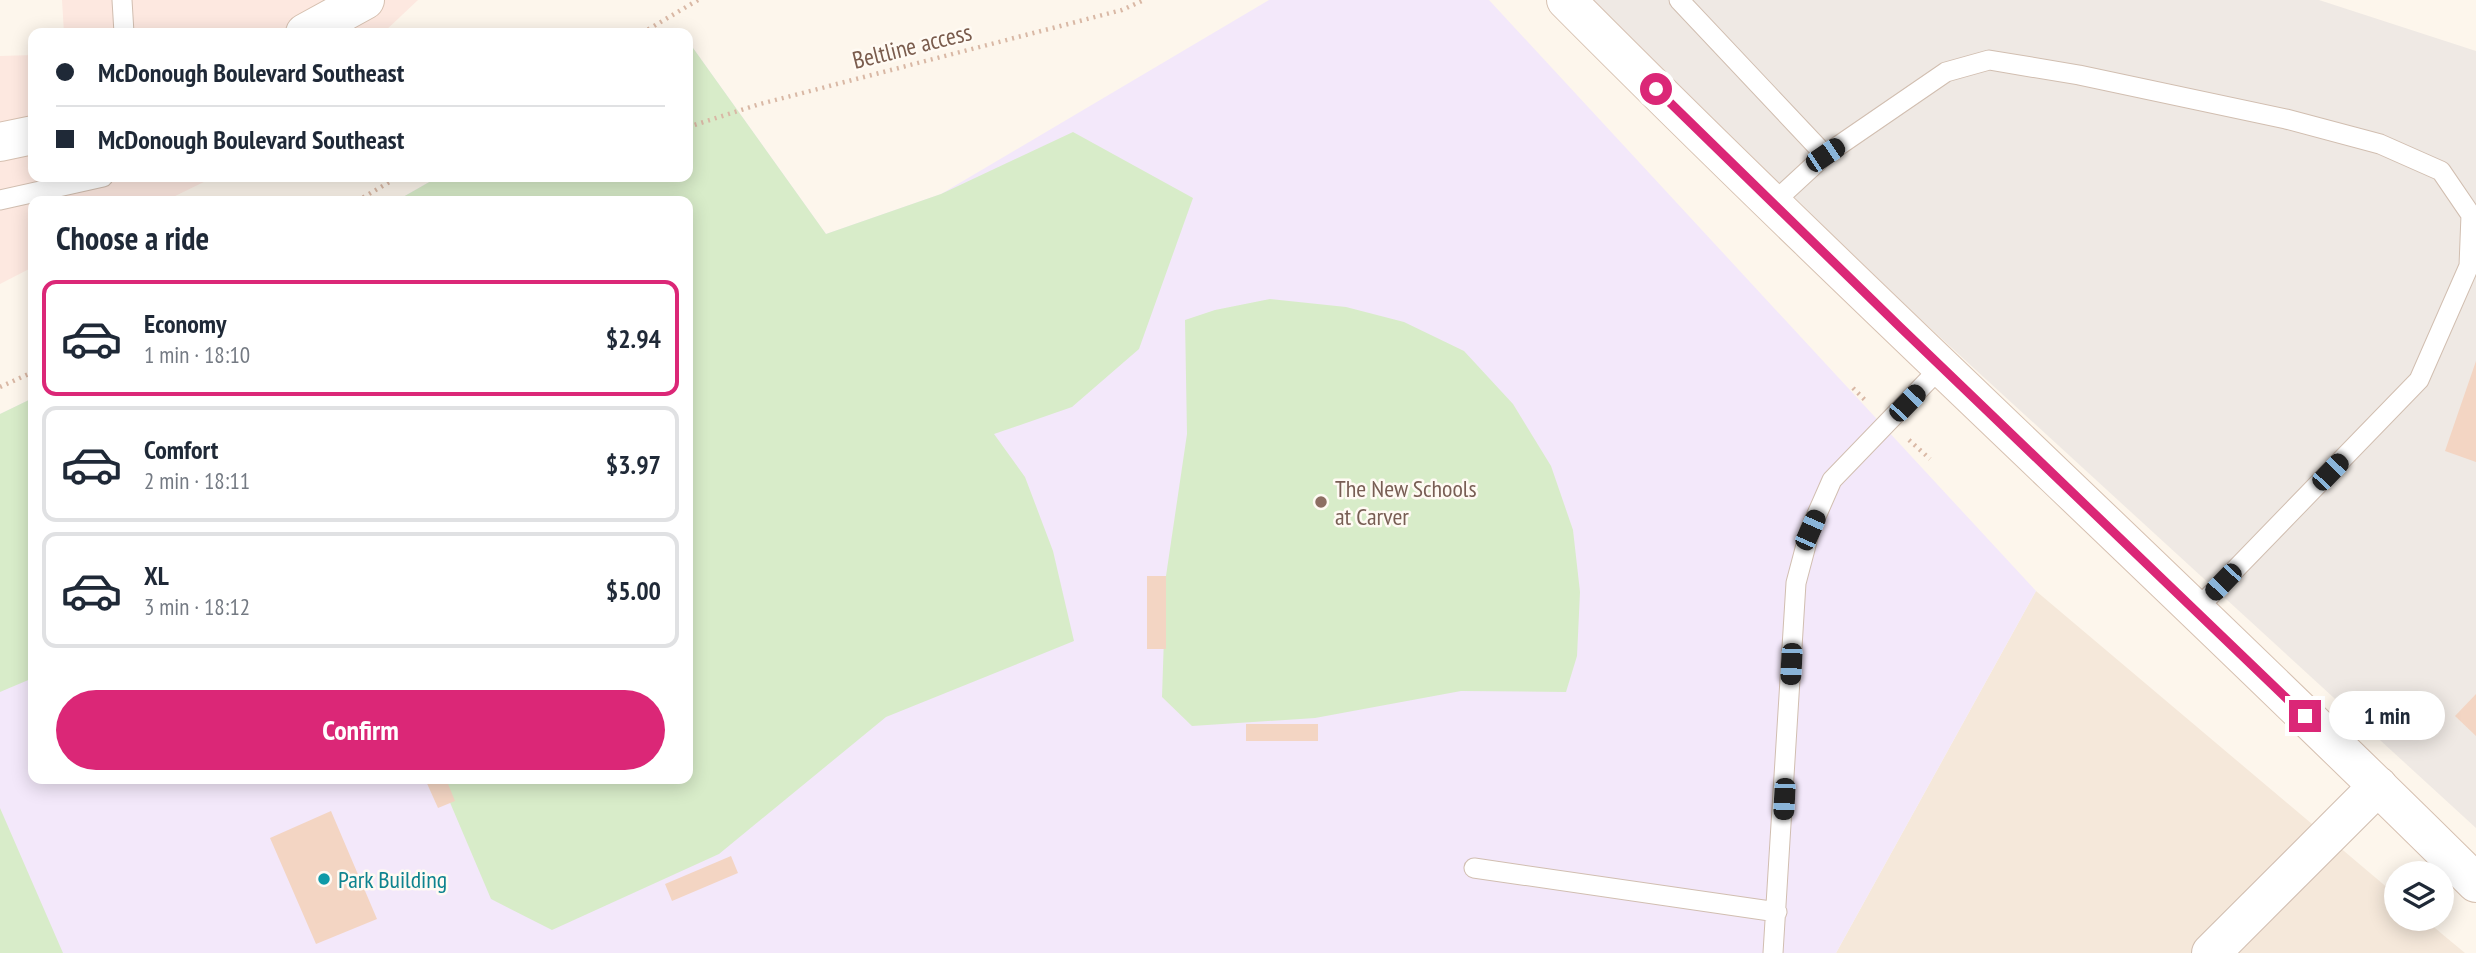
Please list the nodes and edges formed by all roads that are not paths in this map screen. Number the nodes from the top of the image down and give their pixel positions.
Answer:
1 (121, 0) edge
2 (365, 0) edge
3 (1566, 0) edge
4 (1679, 0) edge
5 (124, 28) edge
6 (314, 28) edge
7 (28, 136) edge
8 (0, 142) edge
9 (1825, 155) junction
10 (81, 182) edge
11 (0, 200) edge
12 (1773, 203) junction
13 (1941, 367) junction
14 (2195, 611) junction
15 (2378, 786) junction
16 (1474, 868) dead end
17 (2476, 883) edge
18 (1777, 912) junction
19 (1773, 953) edge
20 (2211, 953) edge

1 - 5 lane
2 - 6 main road
3 - 12 main road
4 - 9 lane
7 - 8 main road
9 - 12 lane
9 - 14 lane
10 - 11 lane
12 - 13 main road
13 - 14 main road
13 - 18 lane
14 - 15 main road
15 - 17 main road
15 - 20 main road
16 - 18 lane
18 - 19 lane

